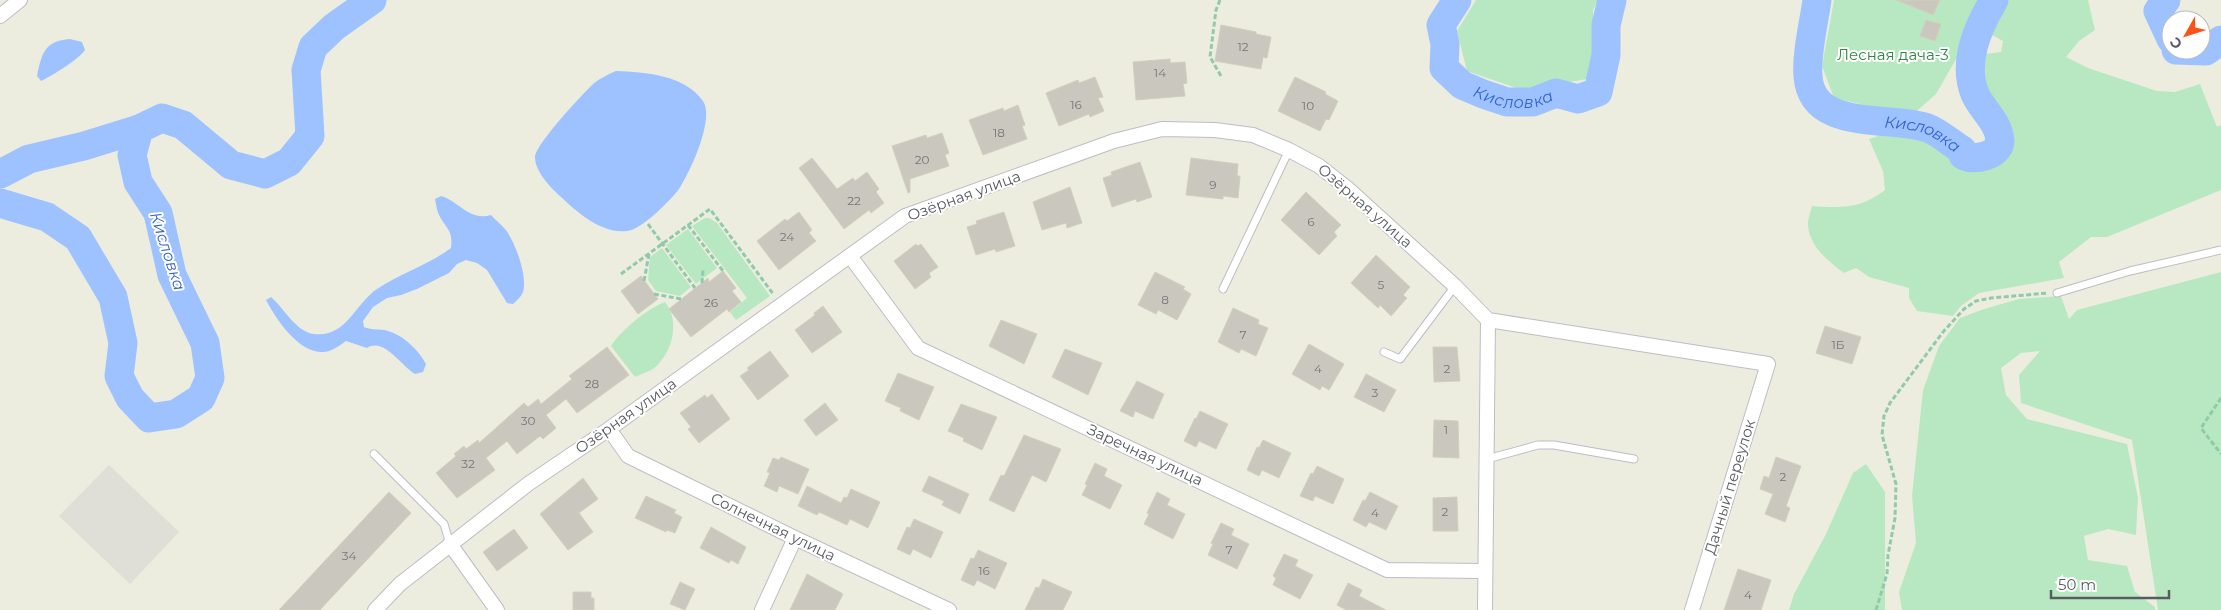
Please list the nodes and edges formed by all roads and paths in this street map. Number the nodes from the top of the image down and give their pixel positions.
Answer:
1 (20, 0) edge
2 (1220, 0) edge
3 (0, 16) edge
4 (1222, 76) dead end
5 (1289, 150) junction
6 (648, 224) dead end
7 (688, 225) junction
8 (662, 244) junction
9 (2221, 250) edge
10 (649, 254) junction
11 (850, 256) junction
12 (703, 270) dead end
13 (723, 271) dead end
14 (621, 274) dead end
15 (644, 281) dead end
16 (702, 283) dead end
17 (1456, 286) junction
18 (695, 288) dead end
19 (1223, 289) dead end
20 (2056, 293) joint
21 (654, 294) dead end
22 (681, 299) dead end
23 (782, 306) junction
24 (1488, 320) junction
25 (1384, 352) dead end
26 (2221, 398) edge
27 (609, 429) junction
28 (374, 454) dead end
29 (2221, 454) edge
30 (1487, 458) junction
31 (1634, 459) dead end
32 (794, 538) junction
33 (450, 544) junction
34 (1485, 571) junction
35 (375, 610) edge
36 (497, 610) edge
37 (762, 610) edge
38 (949, 610) edge
39 (1485, 610) edge
40 (1692, 610) edge
41 (1876, 610) edge

1 - 3 street
2 - 4 path
5 - 11 street, Озёрная улица
5 - 17 street, Озёрная улица
5 - 19 lane
6 - 8 path
7 - 8 path
7 - 13 path
7 - 23 path
8 - 10 path
8 - 18 path
9 - 20 lane
10 - 14 path
10 - 15 path
11 - 23 street, Озёрная улица
11 - 34 street, Заречная улица
12 - 16 path
17 - 24 street, Озёрная улица
17 - 25 lane
20 - 41 path
21 - 22 path
23 - 27 street, Озёрная улица
24 - 30 street
24 - 40 street, Дачный переулок
26 - 29 path
27 - 32 street, Солнечная улица
27 - 33 street, Озёрная улица
28 - 33 lane
30 - 31 lane
30 - 34 street
32 - 37 street
32 - 38 street, Солнечная улица
33 - 35 street, Озёрная улица
33 - 36 street
34 - 39 street

